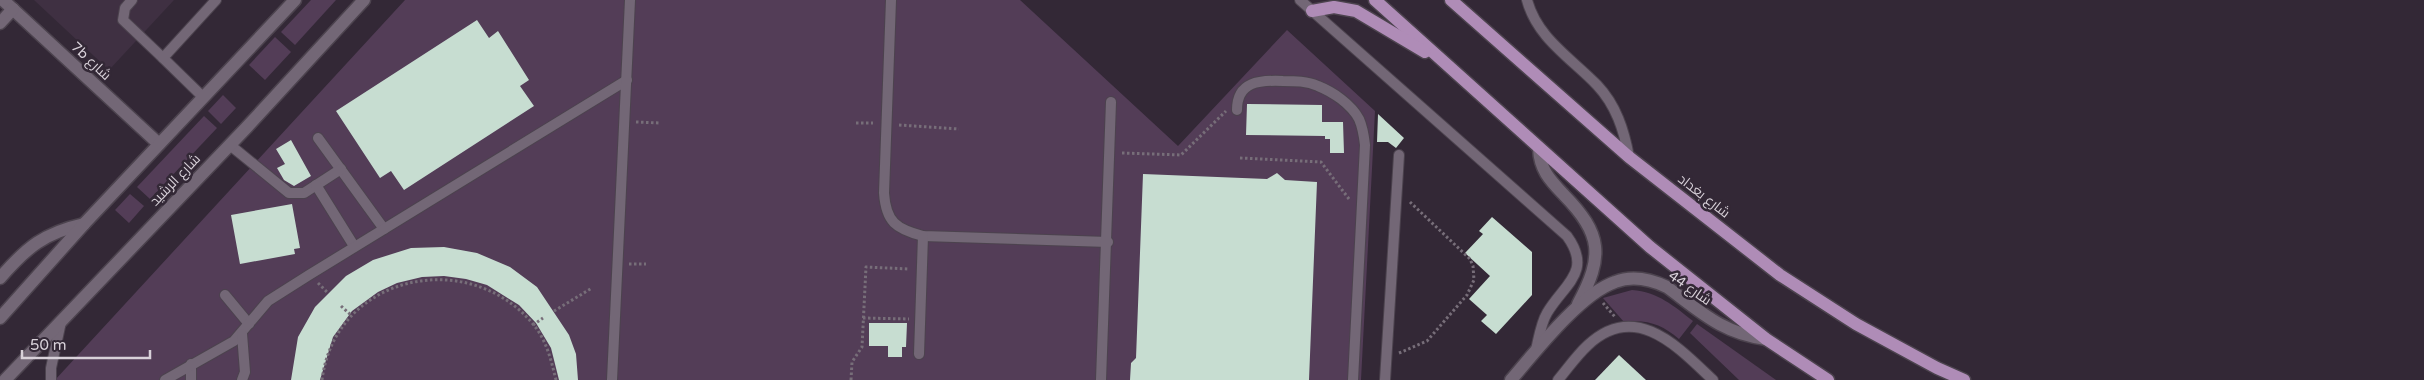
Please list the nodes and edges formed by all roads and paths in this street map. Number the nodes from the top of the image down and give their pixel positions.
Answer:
1 (3, 0) edge
2 (132, 0) edge
3 (216, 0) edge
4 (295, 0) edge
5 (364, 0) edge
6 (630, 0) edge
7 (891, 0) edge
8 (1300, 0) edge
9 (1375, 0) edge
10 (1451, 0) edge
11 (1528, 0) edge
12 (13, 9) junction
13 (1312, 11) junction
14 (0, 23) edge
15 (163, 58) junction
16 (1453, 69) junction
17 (627, 80) junction
18 (203, 97) junction
19 (1112, 102) dead end
20 (1237, 105) joint
21 (625, 122) junction
22 (856, 123) dead end
23 (660, 124) dead end
24 (887, 124) junction
25 (959, 129) dead end
26 (318, 138) dead end
27 (159, 144) junction
28 (230, 145) junction
29 (1538, 149) junction
30 (1110, 153) junction
31 (1399, 155) dead end
32 (1629, 157) junction
33 (1240, 158) dead end
34 (341, 169) junction
35 (316, 185) junction
36 (1397, 189) junction
37 (1362, 218) junction
38 (84, 224) junction
39 (384, 229) junction
40 (923, 236) junction
41 (1108, 242) junction
42 (354, 246) junction
43 (922, 270) junction
44 (0, 278) edge
45 (592, 288) dead end
46 (1594, 294) junction
47 (225, 295) dead end
48 (341, 306) dead end
49 (554, 311) dead end
50 (1574, 311) junction
51 (352, 316) junction
52 (0, 318) edge
53 (543, 318) dead end
54 (863, 318) junction
55 (62, 319) junction
56 (920, 319) junction
57 (249, 324) junction
58 (533, 325) junction
59 (1625, 328) junction
60 (242, 334) junction
61 (1766, 339) junction
62 (1536, 351) junction
63 (919, 354) dead end
64 (1386, 358) junction
65 (191, 364) junction
66 (5, 380) edge
67 (51, 380) edge
68 (165, 380) edge
69 (191, 380) edge
70 (242, 380) edge
71 (322, 380) edge
72 (556, 380) edge
73 (612, 380) edge
74 (851, 380) edge
75 (1101, 380) edge
76 (1353, 380) edge
77 (1385, 380) edge
78 (1511, 380) edge
79 (1558, 380) edge
80 (1713, 380) edge
81 (1828, 380) edge
82 (1964, 380) edge

1 - 12 main road, 7b شارع
2 - 15 lane
3 - 15 lane
4 - 18 main road
5 - 28 main road, شارع الرشيد
6 - 17 lane
7 - 24 lane
8 - 13 lane
9 - 16 main road
10 - 32 main road, شارع بغداد
11 - 32 lane
12 - 14 main road
12 - 27 main road, 7b شارع
13 - 16 main road
13 - 62 lane
15 - 18 lane
16 - 29 main road
17 - 21 lane
17 - 39 lane
18 - 27 main road
19 - 30 lane
20 - 30 path
20 - 37 lane
21 - 23 path
21 - 73 lane
22 - 24 path
24 - 25 path
24 - 40 lane
26 - 34 lane
27 - 38 main road
28 - 35 lane
28 - 55 main road, شارع الرشيد
29 - 50 main road, شارع 44
29 - 61 main road
30 - 41 lane
31 - 36 lane
32 - 82 main road, شارع بغداد
33 - 37 path
34 - 35 lane
34 - 39 lane
35 - 42 lane
36 - 64 lane
36 - 64 path
37 - 76 lane
38 - 44 main road
38 - 52 main road
39 - 42 lane
40 - 41 lane
40 - 43 lane
41 - 75 lane
42 - 57 lane
43 - 54 path
43 - 56 lane
45 - 49 path
46 - 50 main road, شارع 44
46 - 59 path
46 - 61 main road, شارع 44
47 - 57 lane
48 - 51 path
50 - 62 main road, شارع 44
51 - 58 path
51 - 71 path
53 - 58 path
54 - 56 path
54 - 74 path
55 - 66 main road, شارع الرشيد
55 - 67 lane
56 - 63 lane
57 - 60 lane
58 - 72 path
59 - 79 lane
59 - 80 lane
60 - 65 lane
60 - 70 lane
61 - 81 main road
62 - 78 main road, شارع 44
64 - 77 lane
65 - 68 lane
65 - 69 lane

